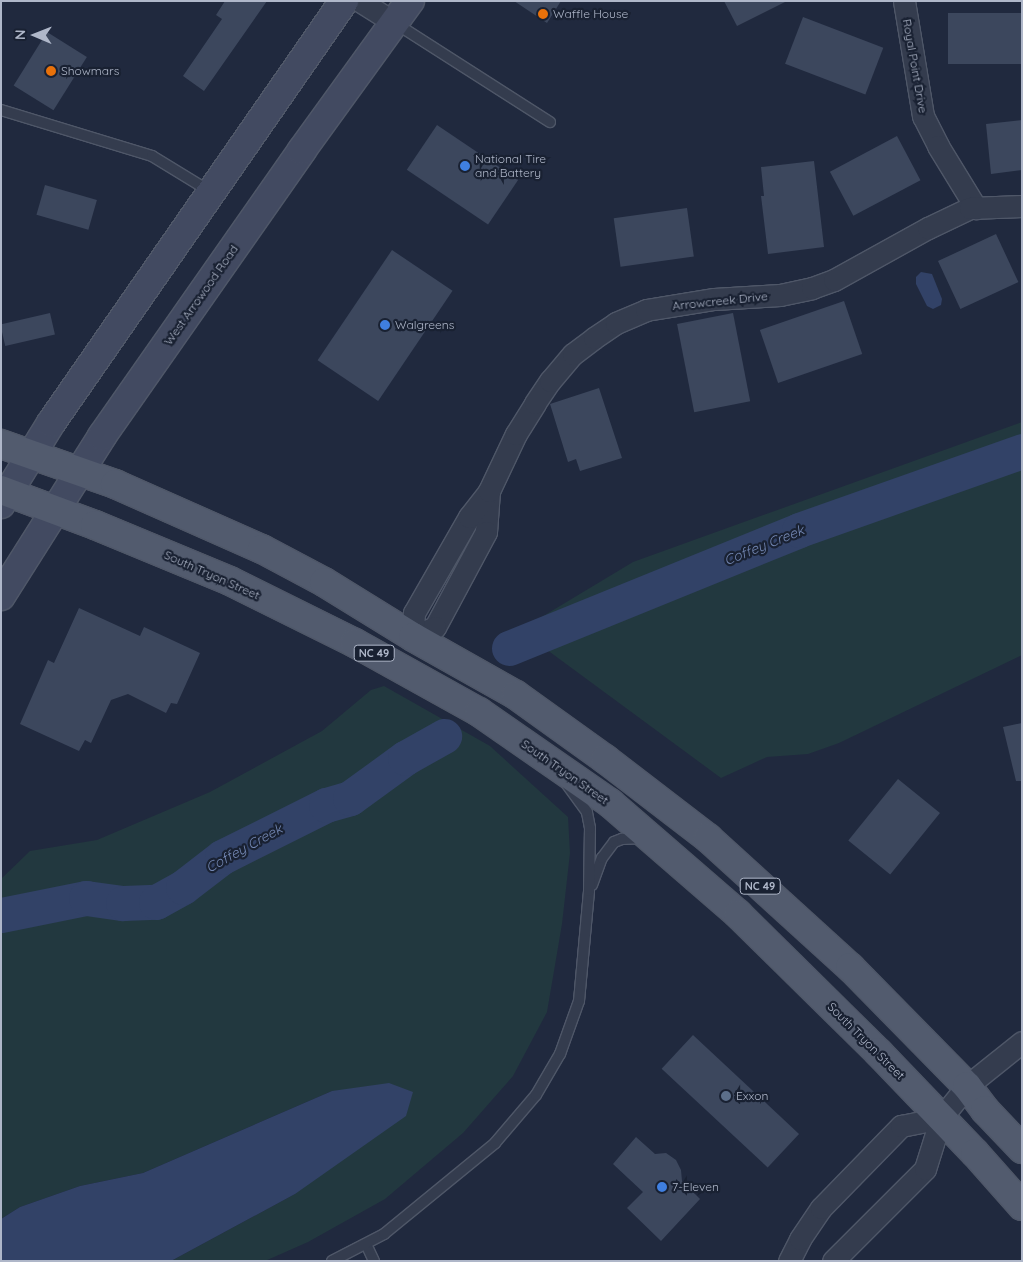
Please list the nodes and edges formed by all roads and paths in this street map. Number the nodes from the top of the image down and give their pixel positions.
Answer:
1 (344, 1) edge
2 (360, 1) edge
3 (904, 1) edge
4 (403, 12) edge
5 (1, 110) edge
6 (550, 122) dead end
7 (211, 192) junction
8 (1022, 206) edge
9 (976, 208) junction
10 (1, 444) edge
11 (31, 453) junction
12 (78, 470) junction
13 (4, 496) edge
14 (54, 510) junction
15 (1, 596) edge
16 (413, 637) junction
17 (550, 762) junction
18 (650, 838) junction
19 (589, 891) junction
20 (1022, 1042) edge
21 (967, 1086) junction
22 (941, 1118) junction
23 (1022, 1149) edge
24 (1022, 1206) edge
25 (366, 1244) junction
26 (332, 1261) edge
27 (374, 1261) edge
28 (789, 1261) edge
29 (833, 1261) edge

1 - 7 main road
2 - 4 street
3 - 9 street, Royal Point Drive
4 - 6 lane
4 - 12 main road, West Arrowood Road
5 - 7 lane
7 - 11 main road
8 - 9 street, Arrowcreek Drive
9 - 16 street, Arrowcreek Drive
10 - 11 main road, NC 49
11 - 12 main road, NC 49
11 - 13 main road
12 - 14 main road, West Arrowood Road
12 - 16 main road, NC 49
13 - 14 main road, South Tryon Street / NC 49
14 - 15 main road, West Arrowood Road
14 - 17 main road, South Tryon Street / NC 49
16 - 21 main road, NC 49
17 - 18 main road, South Tryon Street / NC 49
17 - 19 lane
18 - 19 lane
18 - 22 main road, South Tryon Street / NC 49
19 - 25 lane
20 - 21 street
21 - 22 street
21 - 23 main road, NC 49
22 - 24 main road, South Tryon Street / NC 49
22 - 28 street
22 - 29 street
25 - 26 lane
25 - 27 lane

